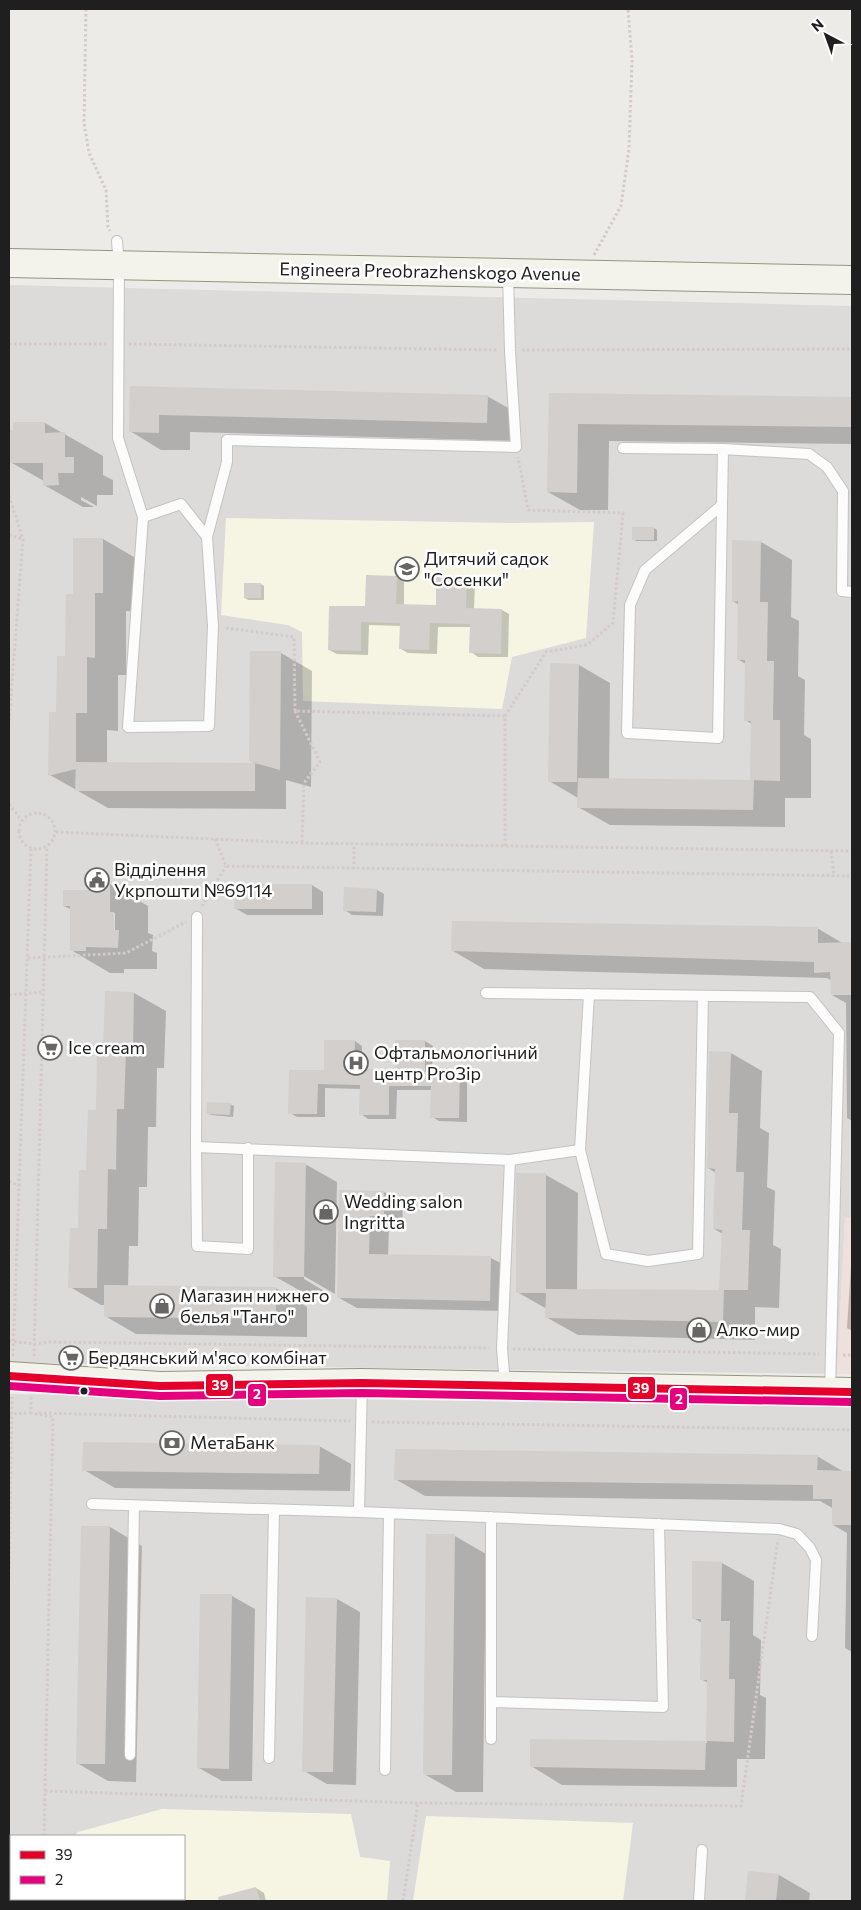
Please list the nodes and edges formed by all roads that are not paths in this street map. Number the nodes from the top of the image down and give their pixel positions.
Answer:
1 (118, 254) junction
2 (9, 263) edge
3 (508, 273) junction
4 (852, 280) edge
5 (622, 448) dead end
6 (723, 449) junction
7 (722, 505) junction
8 (143, 517) junction
9 (207, 537) junction
10 (852, 592) edge
11 (196, 917) road end
12 (486, 993) dead end
13 (589, 994) junction
14 (703, 996) junction
15 (196, 1147) junction
16 (248, 1148) junction
17 (580, 1150) junction
18 (510, 1160) junction
19 (18, 1377) edge
20 (362, 1383) junction
21 (505, 1386) junction
22 (841, 1392) edge
23 (92, 1504) dead end
24 (134, 1506) junction
25 (274, 1510) junction
26 (359, 1512) junction
27 (389, 1513) junction
28 (491, 1517) junction
29 (659, 1524) junction
30 (812, 1636) dead end
31 (491, 1702) junction
32 (491, 1739) dead end
33 (130, 1755) dead end
34 (269, 1758) dead end
35 (385, 1770) dead end
36 (702, 1850) dead end
37 (699, 1901) edge

1 - 2 main road, Engineera Preobrazhenskogo Avenue
1 - 3 main road, Engineera Preobrazhenskogo Avenue
1 - 8 lane
3 - 4 main road, Engineera Preobrazhenskogo Avenue
3 - 9 lane
5 - 6 lane
6 - 7 lane
6 - 10 lane
7 - 7 lane
8 - 9 lane
8 - 9 lane
11 - 15 lane
12 - 13 lane
13 - 14 lane
13 - 17 lane
14 - 17 lane
14 - 22 lane
15 - 16 lane
15 - 16 lane
16 - 18 lane
17 - 18 lane
18 - 21 lane
19 - 20 main road
20 - 21 main road
20 - 26 lane
21 - 22 main road
23 - 24 lane
24 - 25 lane
24 - 33 lane
25 - 26 lane
25 - 34 lane
26 - 27 lane
27 - 28 lane
27 - 35 lane
28 - 29 lane
28 - 31 lane
29 - 30 lane
29 - 31 lane
31 - 32 lane
36 - 37 lane

